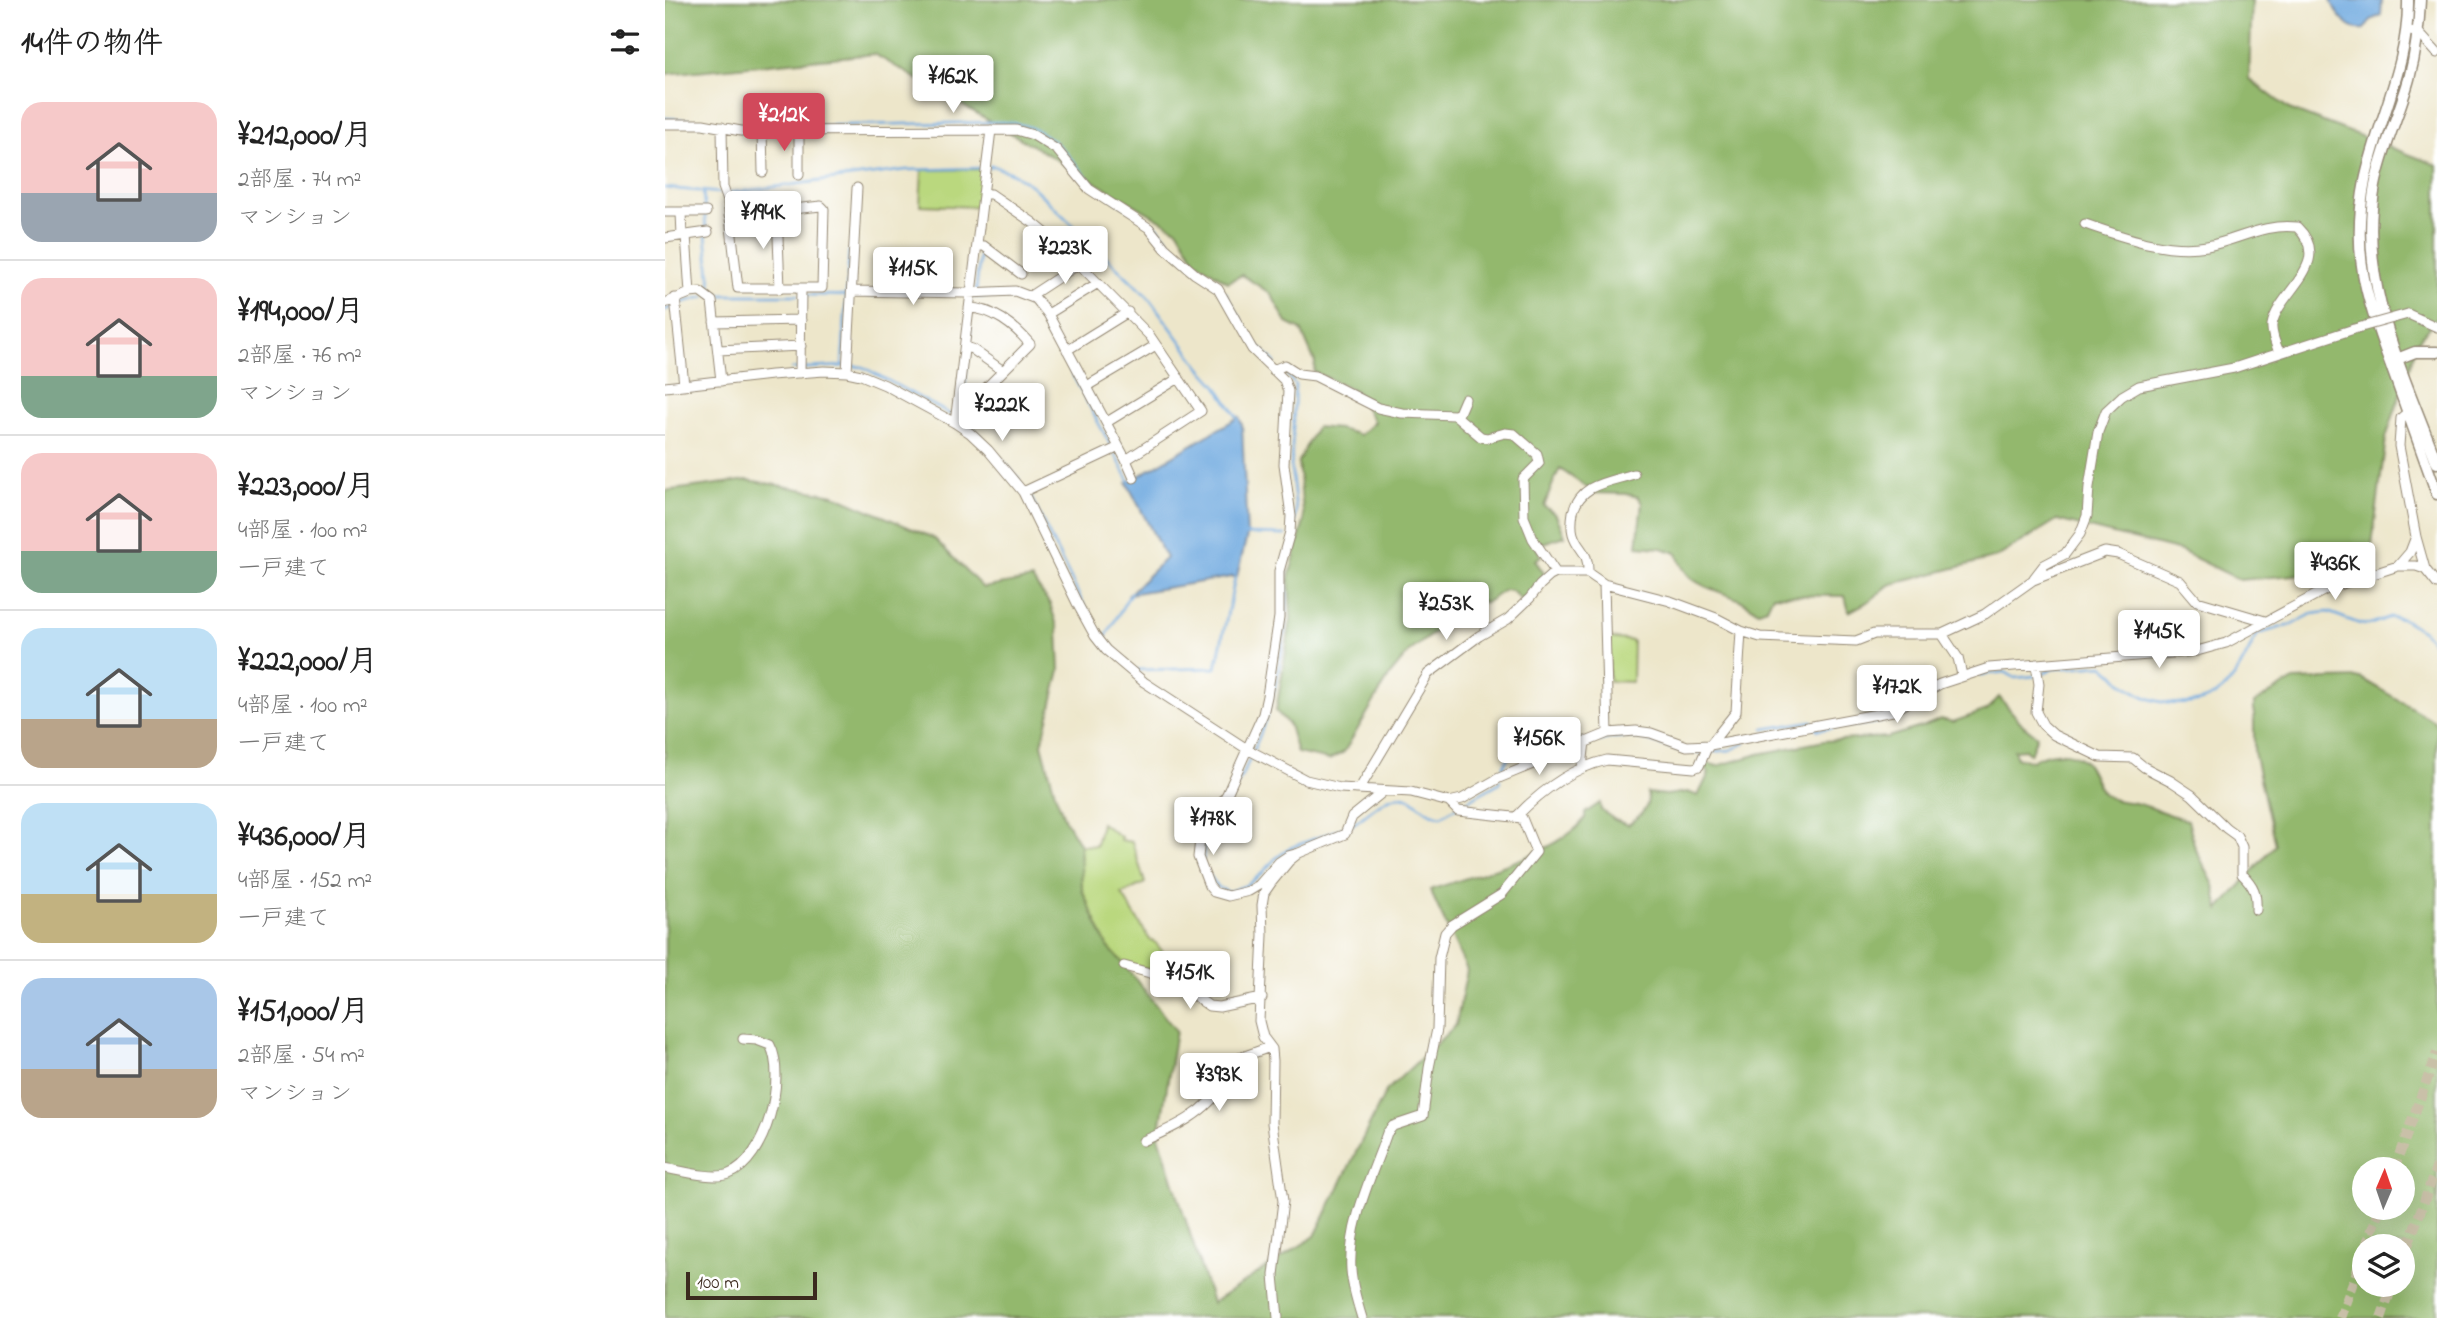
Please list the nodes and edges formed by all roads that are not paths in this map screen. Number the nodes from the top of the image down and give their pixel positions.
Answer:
1 (2408, 0) edge
2 (2420, 0) edge
3 (2413, 31) junction
4 (2437, 53) edge
5 (665, 124) edge
6 (722, 127) junction
7 (762, 130) junction
8 (799, 130) junction
9 (991, 130) junction
10 (763, 172) dead end
11 (799, 175) dead end
12 (857, 188) dead end
13 (986, 193) junction
14 (777, 211) junction
15 (665, 212) edge
16 (705, 212) dead end
17 (681, 213) junction
18 (729, 216) junction
19 (2085, 224) dead end
20 (707, 232) dead end
21 (683, 234) junction
22 (665, 238) edge
23 (980, 245) junction
24 (1065, 249) dead end
25 (1021, 274) dead end
26 (1098, 283) junction
27 (780, 289) junction
28 (690, 293) junction
29 (801, 293) junction
30 (852, 294) junction
31 (1030, 296) junction
32 (972, 299) junction
33 (676, 302) junction
34 (665, 303) edge
35 (1128, 312) junction
36 (1048, 314) junction
37 (801, 320) junction
38 (715, 322) junction
39 (2437, 327) edge
40 (1156, 345) junction
41 (801, 346) junction
42 (967, 348) junction
43 (718, 350) junction
44 (1067, 350) junction
45 (2279, 352) junction
46 (2437, 352) edge
47 (2394, 360) junction
48 (847, 368) junction
49 (800, 370) junction
50 (1273, 370) junction
51 (1003, 371) junction
52 (1179, 378) junction
53 (721, 381) junction
54 (684, 385) junction
55 (1087, 386) junction
56 (665, 387) edge
57 (1465, 399) dead end
58 (962, 400) junction
59 (2407, 413) junction
60 (1455, 415) junction
61 (956, 419) junction
62 (1107, 422) junction
63 (1114, 449) junction
64 (1126, 460) junction
65 (2437, 463) edge
66 (1634, 474) dead end
67 (1133, 478) dead end
68 (1023, 492) junction
69 (2437, 494) edge
70 (2416, 537) junction
71 (2398, 566) junction
72 (2425, 569) junction
73 (1556, 573) junction
74 (1588, 573) junction
75 (2033, 580) junction
76 (1605, 584) junction
77 (2437, 584) edge
78 (2265, 621) junction
79 (1741, 631) junction
80 (1942, 634) junction
81 (2037, 672) junction
82 (1962, 675) junction
83 (1608, 733) junction
84 (1585, 745) junction
85 (1247, 749) junction
86 (1707, 750) junction
87 (1582, 767) junction
88 (1360, 788) junction
89 (1384, 792) junction
90 (1453, 807) junction
91 (1516, 817) junction
92 (1299, 853) junction
93 (2256, 910) dead end
94 (1124, 966) dead end
95 (1262, 998) junction
96 (743, 1039) dead end
97 (1270, 1046) junction
98 (1143, 1141) dead end
99 (665, 1168) edge
100 (1278, 1318) edge
101 (1362, 1318) edge

1 - 3 street
2 - 3 street
3 - 4 street
3 - 47 street
5 - 6 street
6 - 7 street
6 - 18 street
7 - 8 street
7 - 10 street
8 - 9 street
8 - 11 street
9 - 13 street
9 - 50 street
12 - 30 street
13 - 23 street
13 - 24 street
14 - 18 street
14 - 27 street
14 - 29 street
15 - 17 street
16 - 17 street
17 - 21 street
18 - 27 street
19 - 45 street
20 - 21 street
21 - 22 street
21 - 28 street
23 - 25 street
23 - 32 street
26 - 31 street
26 - 35 street
26 - 36 street
27 - 29 street
28 - 33 street
28 - 38 street
29 - 37 street
30 - 32 street
30 - 48 street
31 - 32 street
31 - 36 street
32 - 42 street
32 - 51 street
33 - 34 street
33 - 54 street
35 - 40 street
35 - 44 street
36 - 44 street
37 - 38 street
37 - 41 street
38 - 43 street
39 - 45 street, bridge
40 - 52 street
40 - 55 street
41 - 43 street
41 - 49 street
42 - 51 street
42 - 58 street
43 - 53 street
44 - 55 street
45 - 75 street
46 - 47 street
47 - 59 street
47 - 65 street
48 - 49 street
48 - 61 street
49 - 53 street
50 - 60 street
50 - 85 street
51 - 58 street
52 - 62 street
52 - 64 street
53 - 54 street
54 - 56 street
55 - 62 street
57 - 60 street
58 - 61 street
59 - 69 street
59 - 70 street
60 - 73 street
61 - 68 street
62 - 63 street
63 - 64 street
63 - 68 street
64 - 67 street
66 - 74 street
68 - 85 street
70 - 71 street
70 - 72 street
71 - 72 street
71 - 78 street
72 - 77 street
73 - 74 street
73 - 88 street
74 - 76 street
75 - 78 street
75 - 80 street
76 - 79 street
76 - 83 street
78 - 81 street
79 - 80 street
79 - 86 street
80 - 82 street
81 - 82 street
81 - 93 street
82 - 86 street
83 - 84 street
83 - 86 street
84 - 87 street
84 - 90 street
85 - 88 street
85 - 92 street
86 - 87 street
87 - 91 street
88 - 89 street
89 - 90 street
89 - 92 street
90 - 91 street
91 - 101 street
92 - 95 street
94 - 95 street
95 - 97 street
96 - 99 street
97 - 98 street
97 - 100 street

